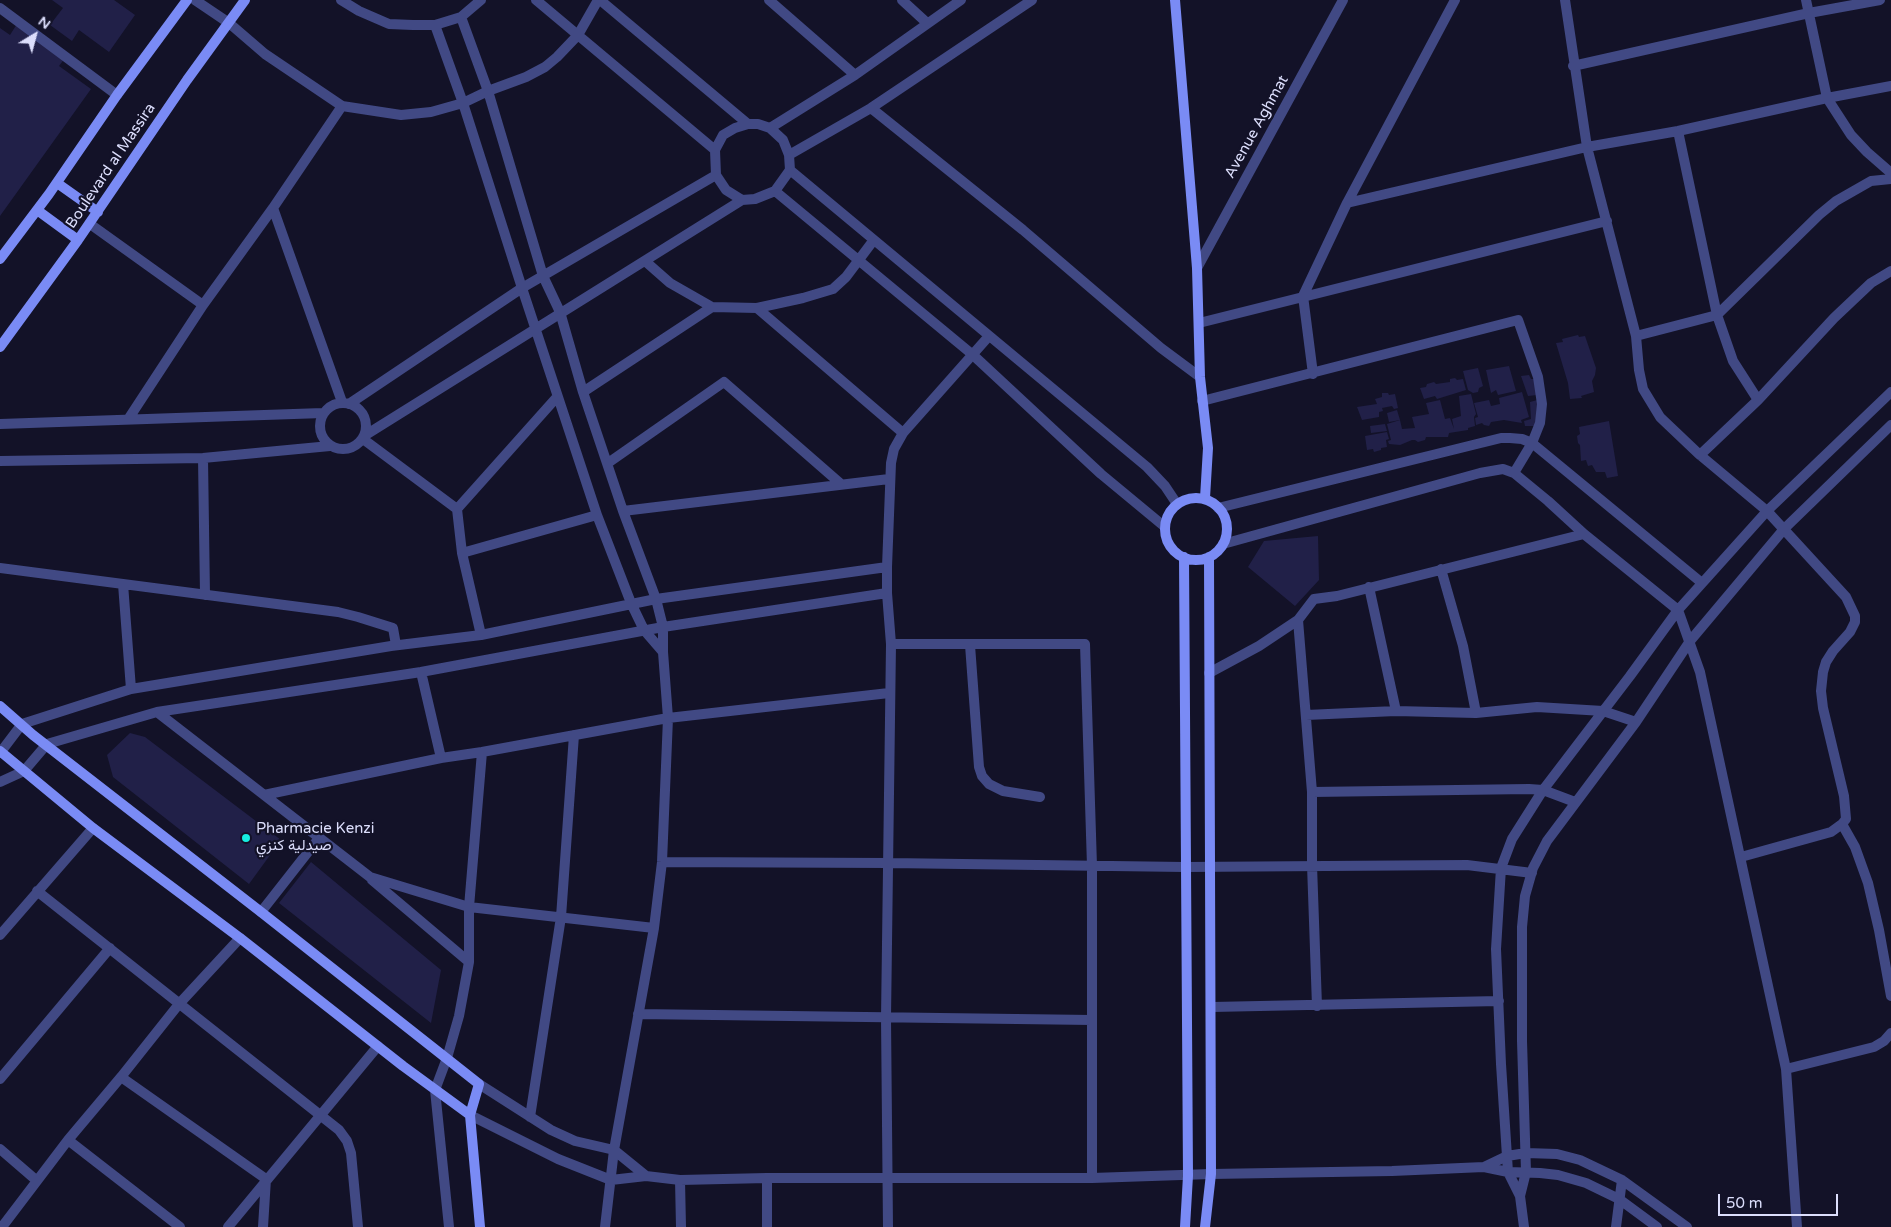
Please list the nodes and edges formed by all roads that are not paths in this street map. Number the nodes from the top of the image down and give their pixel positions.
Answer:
1 (187, 0) edge
2 (195, 0) edge
3 (245, 0) edge
4 (341, 0) edge
5 (481, 0) edge
6 (536, 0) edge
7 (599, 0) edge
8 (770, 0) edge
9 (902, 0) edge
10 (961, 0) edge
11 (1032, 0) edge
12 (1175, 0) edge
13 (1343, 0) edge
14 (1455, 0) edge
15 (1565, 0) edge
16 (1806, 0) edge
17 (1880, 0) edge
18 (0, 8) edge
19 (1809, 13) junction
20 (461, 17) junction
21 (229, 23) junction
22 (927, 23) junction
23 (435, 25) junction
24 (578, 34) junction
25 (1573, 66) junction
26 (856, 75) junction
27 (1891, 86) edge
28 (488, 91) junction
29 (117, 95) junction
30 (1827, 98) junction
31 (464, 102) junction
32 (342, 106) junction
33 (871, 108) junction
34 (748, 124) junction
35 (770, 128) junction
36 (1678, 131) junction
37 (1587, 147) junction
38 (715, 150) junction
39 (789, 155) junction
40 (790, 170) junction
41 (1891, 173) edge
42 (716, 175) junction
43 (1891, 179) edge
44 (56, 183) junction
45 (775, 191) junction
46 (742, 200) junction
47 (1346, 203) junction
48 (274, 208) junction
49 (37, 210) junction
50 (98, 212) junction
51 (1607, 220) junction
52 (90, 224) junction
53 (78, 240) junction
54 (873, 241) junction
55 (0, 259) edge
56 (644, 261) junction
57 (858, 261) junction
58 (1197, 268) junction
59 (1891, 271) edge
60 (542, 276) junction
61 (522, 288) junction
62 (1303, 296) junction
63 (203, 305) junction
64 (712, 307) junction
65 (757, 308) junction
66 (560, 312) junction
67 (1717, 315) junction
68 (1199, 323) junction
69 (535, 329) junction
70 (989, 336) junction
71 (1636, 336) junction
72 (0, 348) edge
73 (973, 355) junction
74 (1313, 374) junction
75 (1200, 377) junction
76 (584, 392) junction
77 (1891, 392) edge
78 (557, 397) junction
79 (1758, 400) junction
80 (1202, 402) junction
81 (346, 403) junction
82 (324, 413) junction
83 (129, 418) junction
84 (0, 424) edge
85 (1891, 425) edge
86 (903, 433) junction
87 (363, 437) junction
88 (1532, 443) junction
89 (330, 446) junction
90 (1700, 455) junction
91 (203, 458) junction
92 (0, 461) edge
93 (608, 463) junction
94 (1514, 473) junction
95 (890, 479) junction
96 (842, 484) junction
97 (1204, 498) junction
98 (1177, 504) junction
99 (1218, 508) junction
100 (457, 509) junction
101 (623, 511) junction
102 (1767, 511) junction
103 (597, 515) junction
104 (1165, 527) junction
105 (1784, 529) junction
106 (1584, 534) junction
107 (1223, 544) junction
108 (462, 553) junction
109 (1184, 557) junction
110 (1209, 557) junction
111 (887, 566) junction
112 (0, 568) edge
113 (1441, 569) junction
114 (1702, 583) junction
115 (123, 584) junction
116 (1369, 587) junction
117 (887, 593) junction
118 (205, 595) junction
119 (656, 598) junction
120 (631, 602) junction
121 (1678, 610) junction
122 (1298, 620) junction
123 (663, 627) junction
124 (644, 630) junction
125 (480, 635) junction
126 (1690, 641) junction
127 (891, 644) junction
128 (396, 645) junction
129 (970, 645) junction
130 (663, 652) junction
131 (421, 672) junction
132 (1209, 673) junction
133 (130, 689) junction
134 (889, 693) junction
135 (0, 706) edge
136 (1396, 711) junction
137 (1603, 711) junction
138 (157, 712) junction
139 (1476, 713) junction
140 (1306, 715) junction
141 (668, 718) junction
142 (1636, 722) junction
143 (22, 724) junction
144 (574, 735) junction
145 (47, 744) junction
146 (0, 752) edge
147 (482, 752) junction
148 (441, 758) junction
149 (24, 771) junction
150 (0, 782) edge
151 (1543, 790) junction
152 (1312, 792) junction
153 (264, 795) junction
154 (1040, 797) dead end
155 (1575, 802) junction
156 (1842, 824) junction
157 (94, 828) junction
158 (319, 838) junction
159 (1741, 857) junction
160 (662, 862) junction
161 (889, 863) junction
162 (1210, 865) junction
163 (1312, 865) junction
164 (1092, 866) junction
165 (1185, 867) junction
166 (1502, 868) junction
167 (1532, 873) junction
168 (370, 877) junction
169 (37, 892) junction
170 (469, 907) junction
171 (261, 912) junction
172 (561, 917) junction
173 (654, 928) junction
174 (0, 935) edge
175 (240, 938) junction
176 (110, 948) junction
177 (469, 962) junction
178 (1891, 996) edge
179 (1499, 1001) junction
180 (179, 1004) junction
181 (1317, 1006) junction
182 (1212, 1007) junction
183 (638, 1014) junction
184 (886, 1018) junction
185 (1092, 1020) junction
186 (1891, 1033) edge
187 (378, 1046) junction
188 (447, 1058) junction
189 (1786, 1069) junction
190 (121, 1077) junction
191 (0, 1079) edge
192 (478, 1084) junction
193 (435, 1090) junction
194 (320, 1114) junction
195 (470, 1115) junction
196 (530, 1117) junction
197 (68, 1140) junction
198 (0, 1149) edge
199 (614, 1150) junction
200 (1526, 1153) junction
201 (1507, 1156) junction
202 (1484, 1167) junction
203 (1508, 1172) junction
204 (1526, 1172) junction
205 (1211, 1174) junction
206 (646, 1176) junction
207 (1188, 1176) junction
208 (767, 1178) junction
209 (888, 1178) junction
210 (1092, 1178) junction
211 (266, 1179) junction
212 (36, 1180) junction
213 (611, 1180) junction
214 (680, 1180) junction
215 (1622, 1180) junction
216 (1520, 1196) junction
217 (1620, 1199) junction
218 (2, 1227) edge
219 (180, 1227) edge
220 (228, 1227) edge
221 (263, 1227) edge
222 (358, 1227) edge
223 (449, 1227) edge
224 (480, 1227) edge
225 (605, 1227) edge
226 (681, 1227) edge
227 (767, 1227) edge
228 (888, 1227) edge
229 (1185, 1227) edge
230 (1206, 1227) edge
231 (1524, 1227) edge
232 (1616, 1227) edge
233 (1657, 1227) edge
234 (1687, 1227) edge
235 (1797, 1227) edge

1 - 29 street
2 - 21 street
3 - 21 street, Boulevard al Massira
4 - 23 street
5 - 20 street
6 - 24 street
7 - 24 street
7 - 34 street
8 - 26 street
9 - 22 street
10 - 22 street
11 - 33 street
12 - 58 street
13 - 58 street, Avenue Aghmat
14 - 47 street
15 - 25 street
16 - 19 street
17 - 19 street
18 - 29 street
19 - 25 street
19 - 30 street
20 - 23 street
20 - 28 street
21 - 32 street
21 - 50 street, Boulevard al Massira
22 - 26 street
23 - 31 street
24 - 28 street
24 - 38 street
25 - 37 street
26 - 35 street
27 - 30 street
28 - 31 street
28 - 60 street
29 - 44 street
30 - 36 street
30 - 41 street
31 - 32 street
31 - 61 street
32 - 48 street
33 - 39 street
33 - 75 street
34 - 35 street
34 - 38 street
35 - 39 street
36 - 37 street
36 - 67 street
37 - 47 street
37 - 51 street
38 - 42 street
39 - 40 street
40 - 45 street
40 - 54 street
42 - 46 street
42 - 60 street
43 - 67 street
44 - 49 street
44 - 50 street
45 - 46 street
45 - 57 street
46 - 56 street
47 - 62 street
48 - 63 street
48 - 81 street
49 - 53 street
49 - 55 street
50 - 52 street, Boulevard al Massira
51 - 62 street
51 - 71 street
52 - 53 street, Boulevard al Massira
52 - 63 street
53 - 72 street, Boulevard al Massira
54 - 57 street
54 - 70 street
56 - 64 street
56 - 66 street
57 - 65 street
57 - 73 street
58 - 68 street
59 - 79 street
60 - 61 street
60 - 66 street
61 - 69 street
61 - 81 street
62 - 68 street
62 - 74 street
63 - 83 street
64 - 65 street
64 - 76 street
65 - 86 street
66 - 69 street
66 - 76 street
67 - 71 street
67 - 79 street
68 - 75 street
69 - 78 street
69 - 87 street
70 - 73 street
70 - 98 street
71 - 90 street
73 - 86 street
73 - 104 street
74 - 80 street
74 - 88 street
75 - 80 street
76 - 93 street
77 - 102 street
78 - 100 street
78 - 103 street
79 - 90 street
80 - 97 street
81 - 82 street
81 - 87 street
82 - 83 street
82 - 89 street
83 - 84 street
85 - 105 street
86 - 95 street
87 - 89 street
87 - 100 street
88 - 94 street
88 - 99 street
88 - 114 street
89 - 91 street
90 - 102 street
91 - 92 street
91 - 118 street
93 - 96 street
93 - 101 street
94 - 106 street
94 - 107 street
95 - 96 street
95 - 111 street
96 - 101 street
97 - 98 street
97 - 99 street
98 - 104 street
99 - 107 street
100 - 108 street
101 - 119 street
102 - 105 street
102 - 114 street
103 - 108 street
103 - 120 street
104 - 109 street
105 - 126 street
105 - 156 street
106 - 113 street
106 - 121 street
107 - 110 street
108 - 125 street
109 - 110 street
109 - 165 street
110 - 132 street
111 - 117 street
111 - 119 street
112 - 115 street
113 - 116 street
113 - 139 street
114 - 121 street
115 - 118 street
115 - 133 street
116 - 122 street
116 - 136 street
117 - 123 street
117 - 127 street
118 - 128 street
119 - 120 street
119 - 123 street
120 - 124 street
120 - 125 street
121 - 126 street
121 - 137 street
122 - 132 street
122 - 140 street
123 - 124 street
123 - 130 street
124 - 130 street
124 - 131 street
125 - 128 street
126 - 142 street
126 - 159 street
127 - 129 street
127 - 134 street
128 - 133 street
129 - 154 street
129 - 164 street
130 - 141 street
131 - 138 street
131 - 148 street
132 - 162 street
133 - 143 street
134 - 141 street
134 - 161 street
135 - 143 street
136 - 139 street
136 - 140 street
137 - 139 street
137 - 142 street
137 - 151 street
138 - 145 street
138 - 153 street
140 - 152 street
141 - 144 street
141 - 160 street
142 - 155 street
143 - 145 street
143 - 146 street
144 - 147 street
144 - 172 street
145 - 149 street
145 - 171 street
146 - 149 street
147 - 148 street
147 - 170 street
148 - 153 street
149 - 150 street
149 - 157 street
151 - 152 street
151 - 155 street
151 - 166 street
152 - 163 street
153 - 158 street
155 - 167 street
156 - 159 street
156 - 178 street
157 - 169 street
157 - 175 street
158 - 168 street
158 - 171 street
159 - 189 street
160 - 161 street
160 - 173 street
161 - 164 street
161 - 184 street
162 - 163 street
162 - 165 street
162 - 182 street
163 - 166 street
163 - 181 street
164 - 165 street
164 - 185 street
165 - 207 street
166 - 167 street
166 - 179 street
167 - 200 street
168 - 170 street
168 - 177 street
169 - 174 street
169 - 176 street
170 - 172 street
170 - 177 street
171 - 188 street
172 - 173 street
172 - 196 street
173 - 183 street
175 - 180 street
175 - 187 street
176 - 180 street
176 - 191 street
177 - 188 street
179 - 181 street
179 - 201 street
180 - 190 street
180 - 194 street
181 - 182 street
182 - 205 street
183 - 184 street
183 - 199 street
184 - 185 street
184 - 209 street
185 - 210 street
186 - 189 street
187 - 193 street
187 - 194 street
188 - 192 street
188 - 193 street
189 - 235 street
190 - 197 street
190 - 211 street
192 - 195 street
192 - 196 street
193 - 195 street
193 - 223 street
194 - 211 street
194 - 222 street
195 - 213 street
195 - 224 street
196 - 199 street
197 - 212 street
197 - 219 street
198 - 212 street
199 - 206 street
199 - 213 street
200 - 201 street
200 - 204 street
200 - 215 street
201 - 202 street
201 - 203 street
202 - 203 street
202 - 205 street
203 - 204 street
203 - 216 street
204 - 216 street
204 - 217 street
205 - 207 street
205 - 230 street
206 - 213 street
206 - 214 street
207 - 210 street
207 - 229 street
208 - 209 street
208 - 214 street
208 - 227 street
209 - 210 street
209 - 228 street
211 - 220 street
211 - 221 street
212 - 218 street
213 - 225 street
214 - 226 street
215 - 217 street
215 - 234 street
216 - 231 street
217 - 232 street
217 - 233 street

